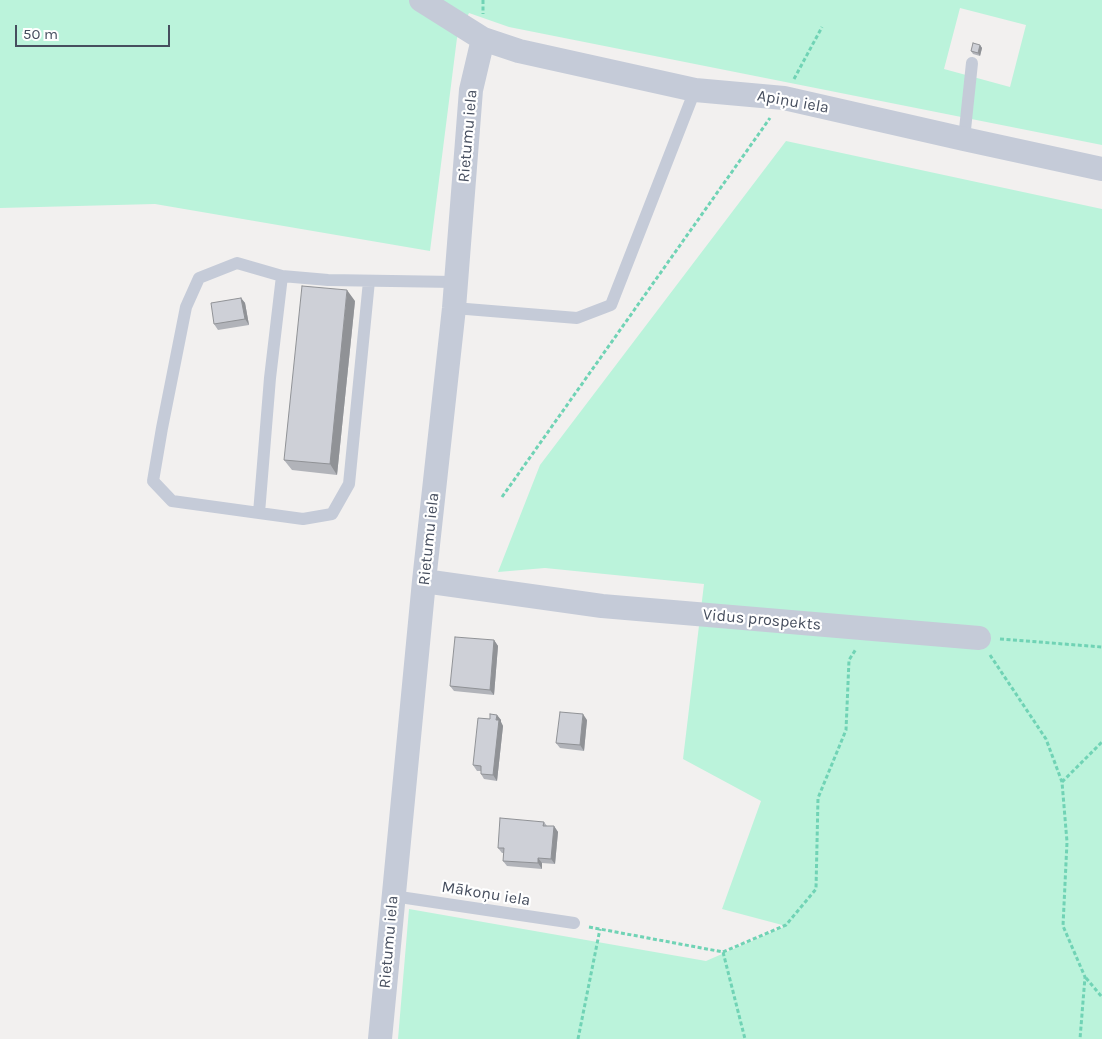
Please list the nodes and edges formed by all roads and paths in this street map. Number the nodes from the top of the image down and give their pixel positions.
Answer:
1 (422, 0) edge
2 (822, 27) dead end
3 (483, 39) junction
4 (972, 63) dead end
5 (695, 90) junction
6 (784, 98) junction
7 (964, 139) junction
8 (1102, 169) edge
9 (282, 276) junction
10 (369, 281) junction
11 (455, 282) junction
12 (454, 308) junction
13 (502, 497) dead end
14 (259, 513) junction
15 (424, 581) junction
16 (868, 629) junction
17 (979, 638) junction
18 (1102, 647) edge
19 (1102, 742) edge
20 (1062, 782) junction
21 (393, 896) junction
22 (574, 923) joint
23 (600, 929) junction
24 (724, 952) junction
25 (1085, 977) junction
26 (1102, 997) edge
27 (380, 1039) edge
28 (578, 1039) edge
29 (745, 1039) edge
30 (1080, 1039) edge

1 - 3 street, Apiņu iela
2 - 6 path
3 - 5 street, Apiņu iela
3 - 11 street, Rietumu iela
4 - 7 lane
5 - 6 street, Apiņu iela
5 - 12 lane
6 - 7 street, Apiņu iela
6 - 13 path
7 - 8 street, Apiņu iela
9 - 10 lane
9 - 14 lane
9 - 14 lane
10 - 11 lane
10 - 14 lane
11 - 12 street, Rietumu iela
12 - 15 street, Rietumu iela
15 - 16 street, Vidus prospekts
15 - 21 street, Rietumu iela
16 - 17 street, Vidus prospekts
16 - 24 path
17 - 18 path
17 - 20 path
19 - 20 path
20 - 25 path
21 - 22 lane, Mākoņu iela
21 - 27 street, Rietumu iela
22 - 23 path
23 - 24 path
23 - 28 path
24 - 29 path
25 - 26 path
25 - 30 path

